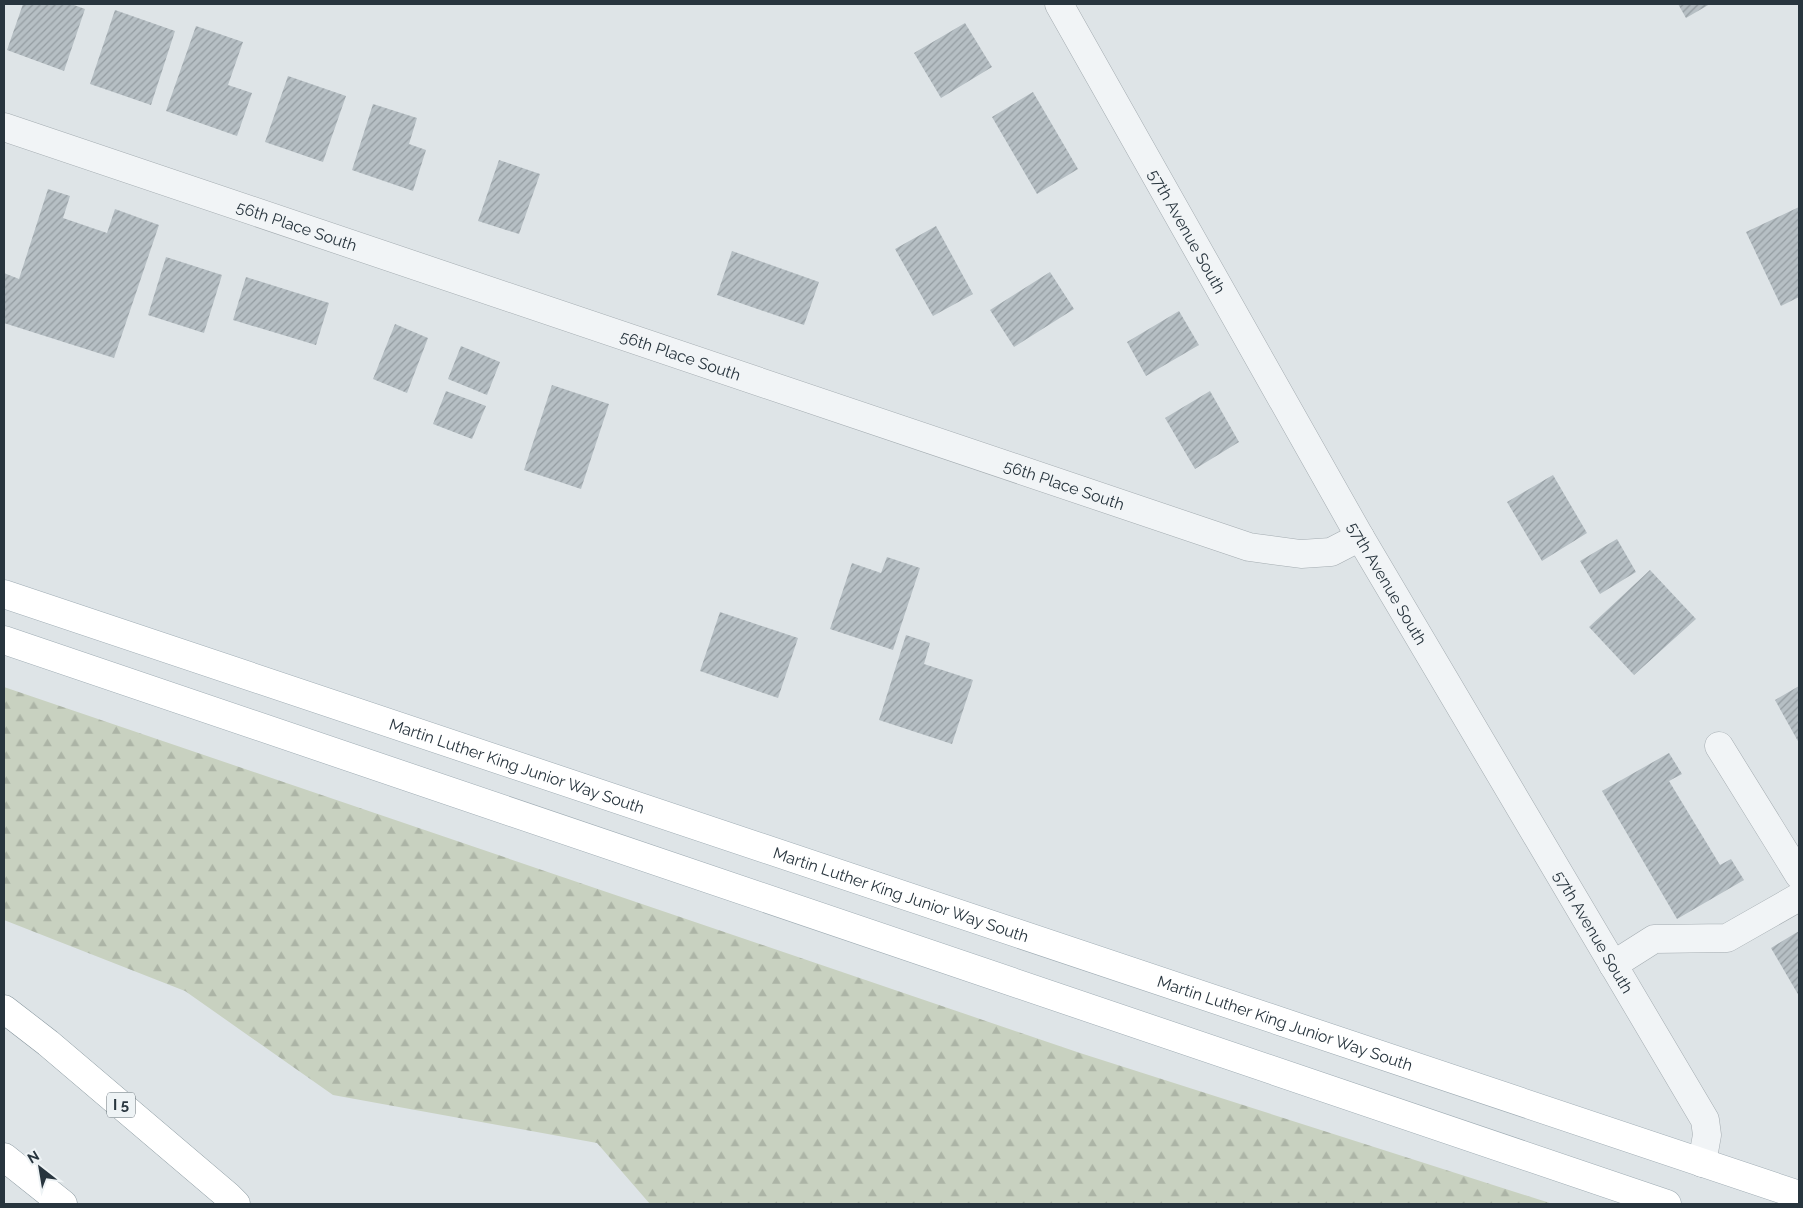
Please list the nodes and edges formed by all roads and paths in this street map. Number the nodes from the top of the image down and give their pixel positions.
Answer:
1 (1059, 4) edge
2 (4, 127) edge
3 (1360, 537) junction
4 (4, 594) edge
5 (4, 640) edge
6 (1719, 746) dead end
7 (1799, 876) edge
8 (1799, 897) edge
9 (1613, 965) junction
10 (4, 1009) edge
11 (4, 1157) edge
12 (1702, 1163) junction
13 (1799, 1195) edge
14 (63, 1204) edge
15 (236, 1204) edge
16 (1667, 1204) edge

1 - 3 street, 57th Avenue South
2 - 3 street, 56th Place South
3 - 9 street, 57th Avenue South
4 - 12 main road, Martin Luther King Junior Way South
5 - 16 main road
6 - 7 street
8 - 9 street
9 - 12 street, 57th Avenue South
10 - 15 main road, I 5
11 - 14 main road
12 - 13 main road, Martin Luther King Junior Way South

